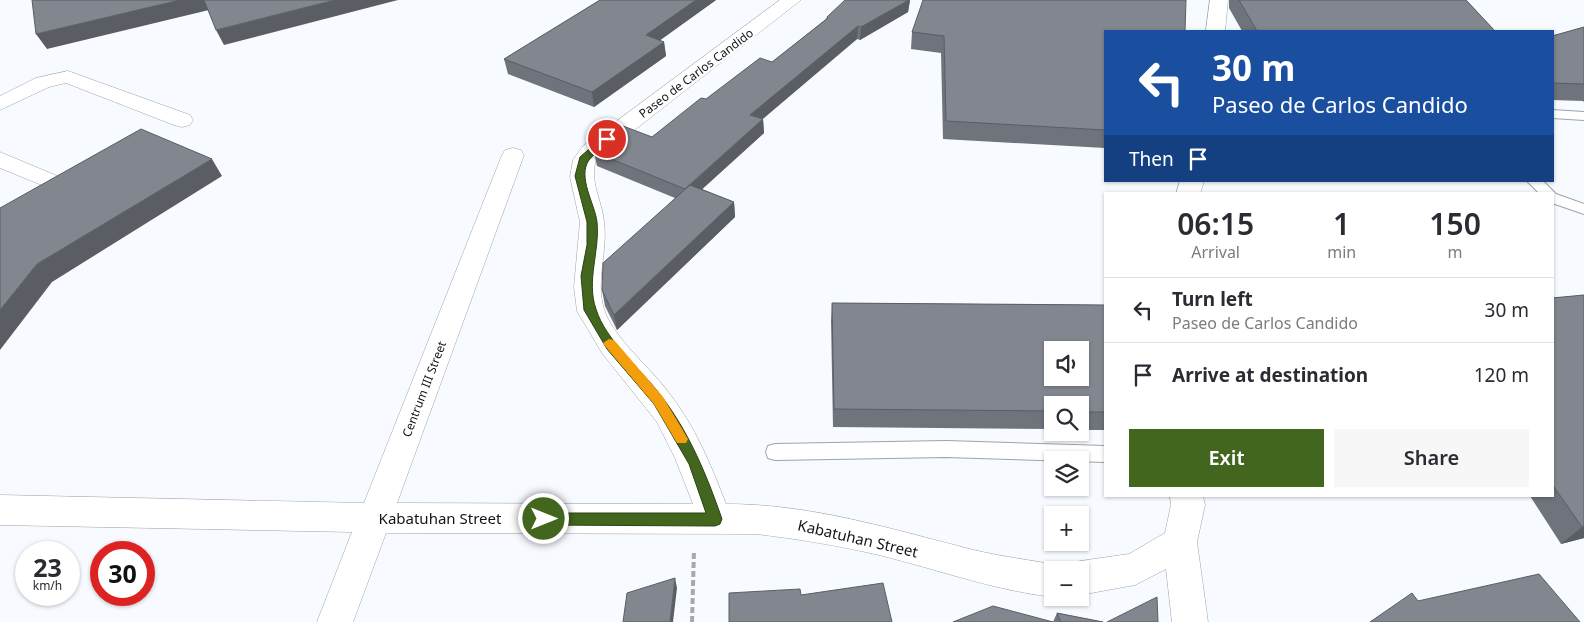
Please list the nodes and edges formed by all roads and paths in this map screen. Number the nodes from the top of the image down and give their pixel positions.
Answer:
1 (792, 0) edge
2 (1218, 0) edge
3 (1216, 30) edge
4 (0, 104) edge
5 (1554, 114) edge
6 (1584, 116) edge
7 (182, 120) dead end
8 (513, 155) dead end
9 (0, 159) edge
10 (1535, 182) edge
11 (54, 183) edge
12 (1547, 192) edge
13 (1554, 198) edge
14 (1584, 209) edge
15 (776, 452) dead end
16 (1104, 454) edge
17 (1186, 497) edge
18 (0, 510) edge
19 (375, 518) junction
20 (705, 519) junction
21 (1180, 542) junction
22 (1089, 577) edge
23 (1044, 579) edge
24 (335, 622) edge
25 (692, 622) edge
26 (1190, 622) edge

1 - 20 street, Paseo de Carlos Candido
2 - 3 street
4 - 7 street
5 - 6 lane
8 - 19 street, Centrum III Street
9 - 11 street
10 - 12 lane
13 - 14 lane
15 - 16 lane
17 - 21 street
18 - 19 street, Kabatuhan Street
19 - 20 street, Kabatuhan Street
19 - 24 street, Centrum III Street
20 - 23 street, Kabatuhan Street
20 - 25 path
21 - 22 street
21 - 26 street

